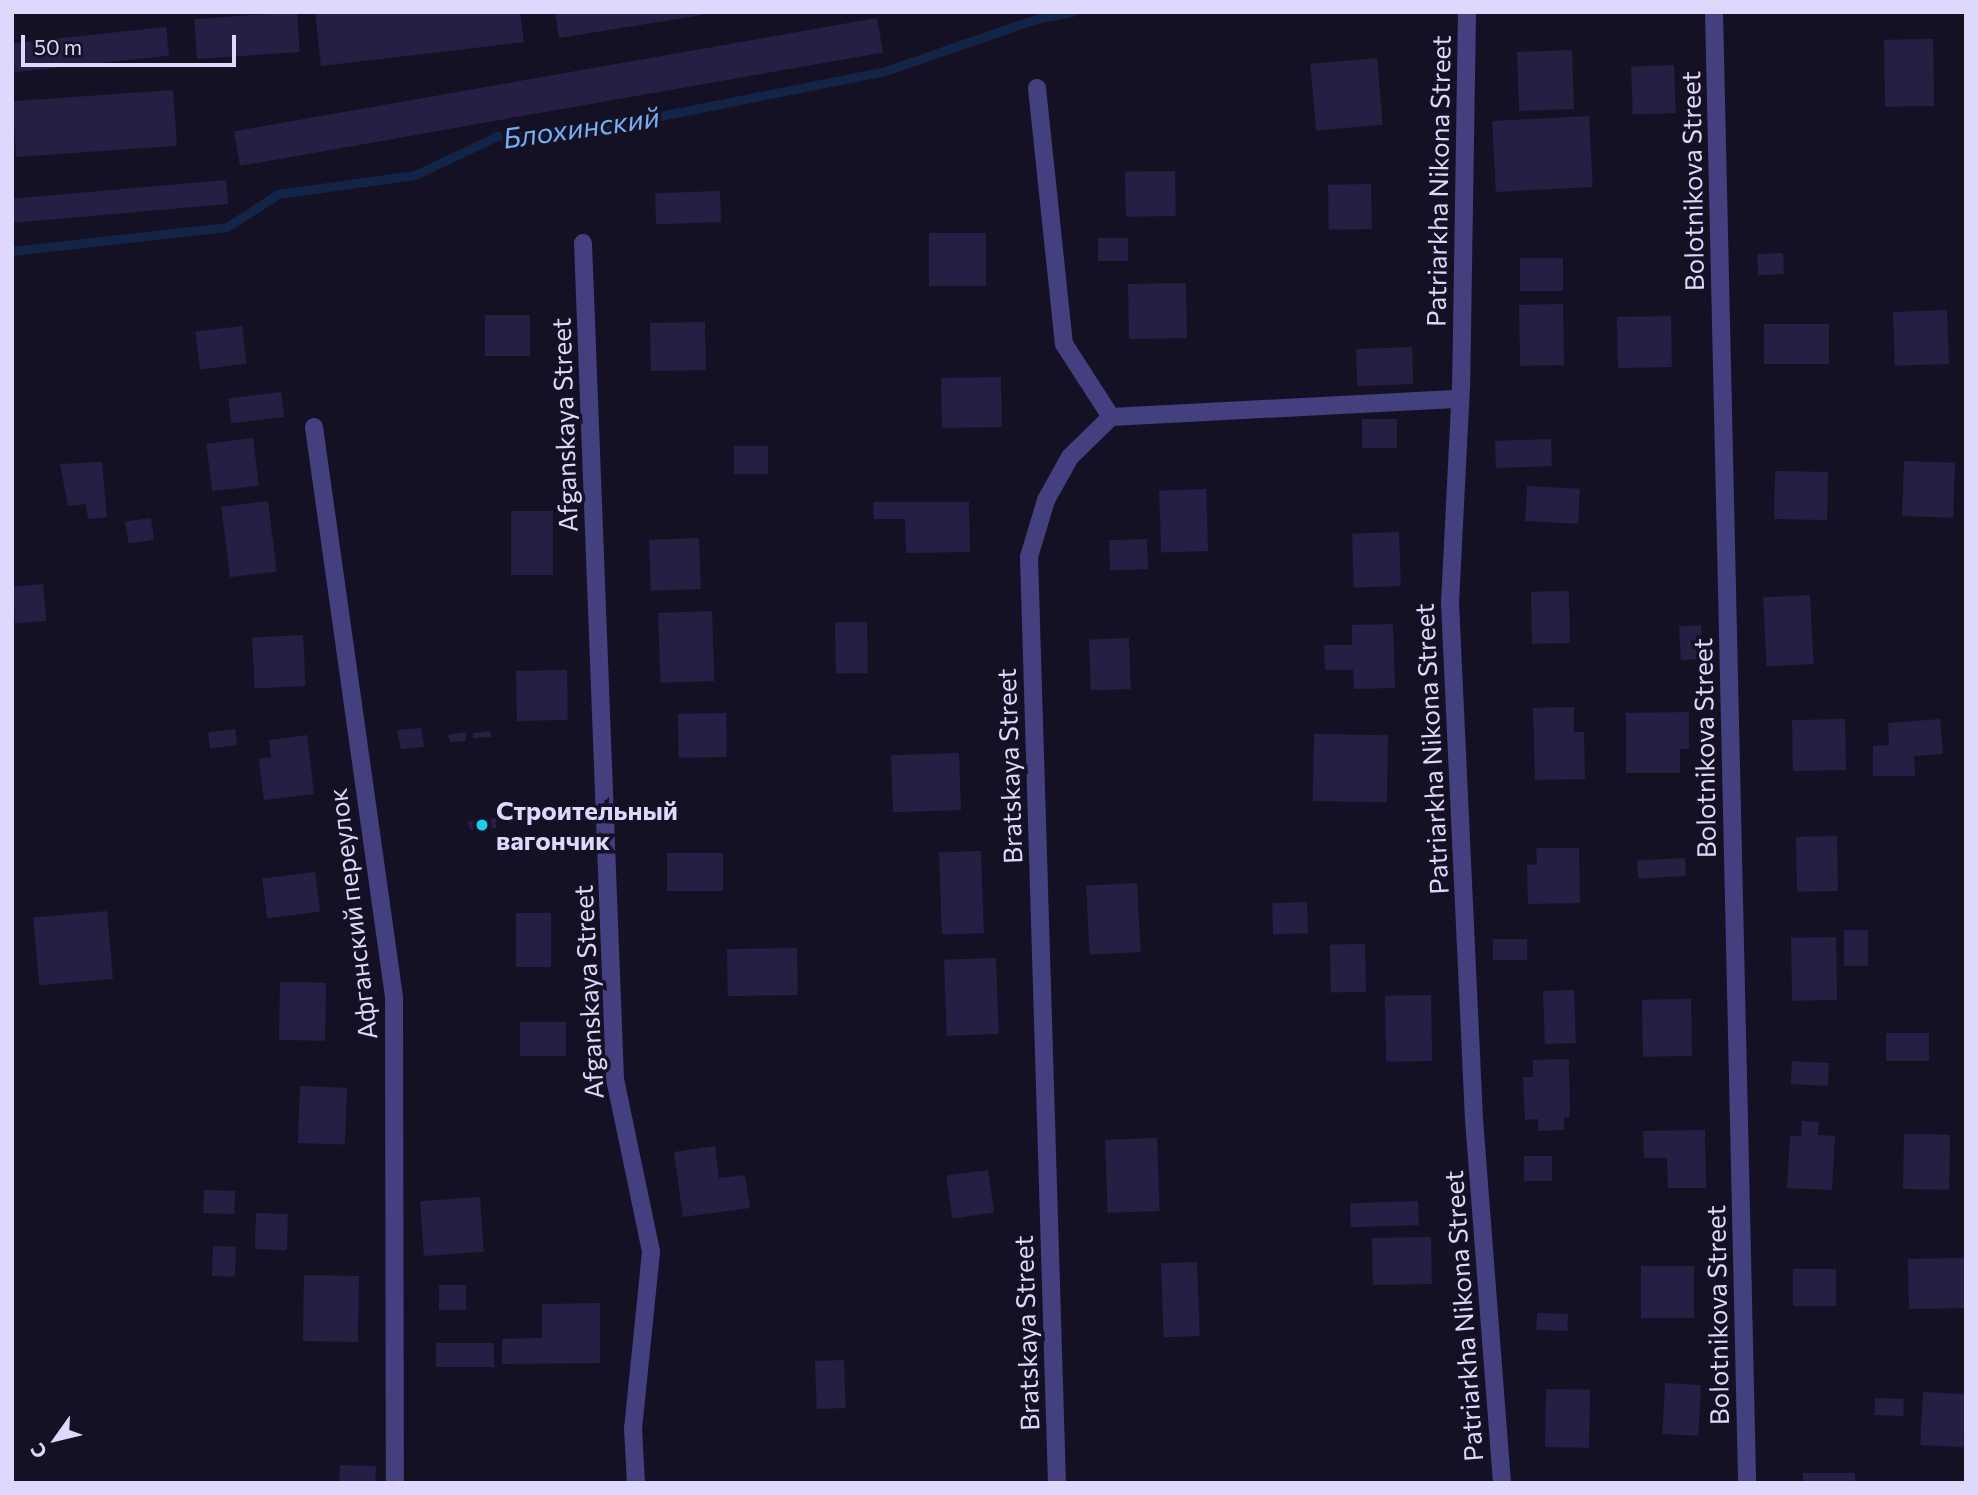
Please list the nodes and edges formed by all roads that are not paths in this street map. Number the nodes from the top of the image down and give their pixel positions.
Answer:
1 (1467, 12) edge
2 (1714, 12) edge
3 (1037, 88) dead end
4 (583, 243) dead end
5 (1460, 399) junction
6 (1111, 417) junction
7 (314, 427) dead end
8 (396, 1483) edge
9 (636, 1483) edge
10 (1057, 1483) edge
11 (1502, 1483) edge
12 (1746, 1483) edge

1 - 5 street, Patriarkha Nikona Street
2 - 12 street, Bolotnikova Street
3 - 6 street
4 - 9 street, Afganskaya Street
5 - 6 street
5 - 11 street, Patriarkha Nikona Street
6 - 10 street, Bratskaya Street
7 - 8 street, Афганский переулок

